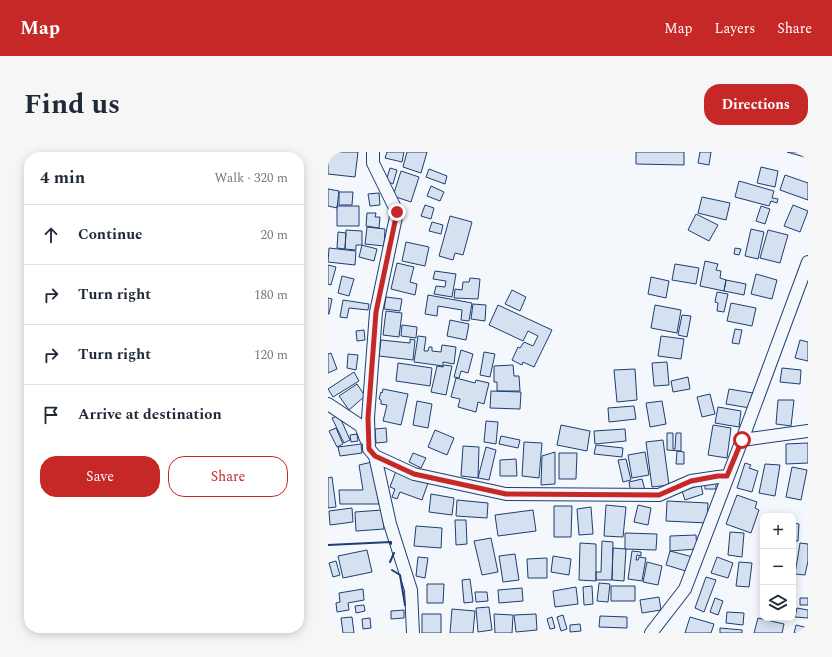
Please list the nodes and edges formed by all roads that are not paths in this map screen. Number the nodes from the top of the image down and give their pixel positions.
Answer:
1 (373, 152) edge
2 (808, 262) edge
3 (328, 404) edge
4 (808, 431) edge
5 (742, 440) junction
6 (372, 453) junction
7 (727, 476) junction
8 (413, 633) edge
9 (651, 633) edge

1 - 6 street
2 - 5 street
3 - 6 street
4 - 5 street
5 - 7 street
6 - 7 street
6 - 8 street
7 - 9 street

